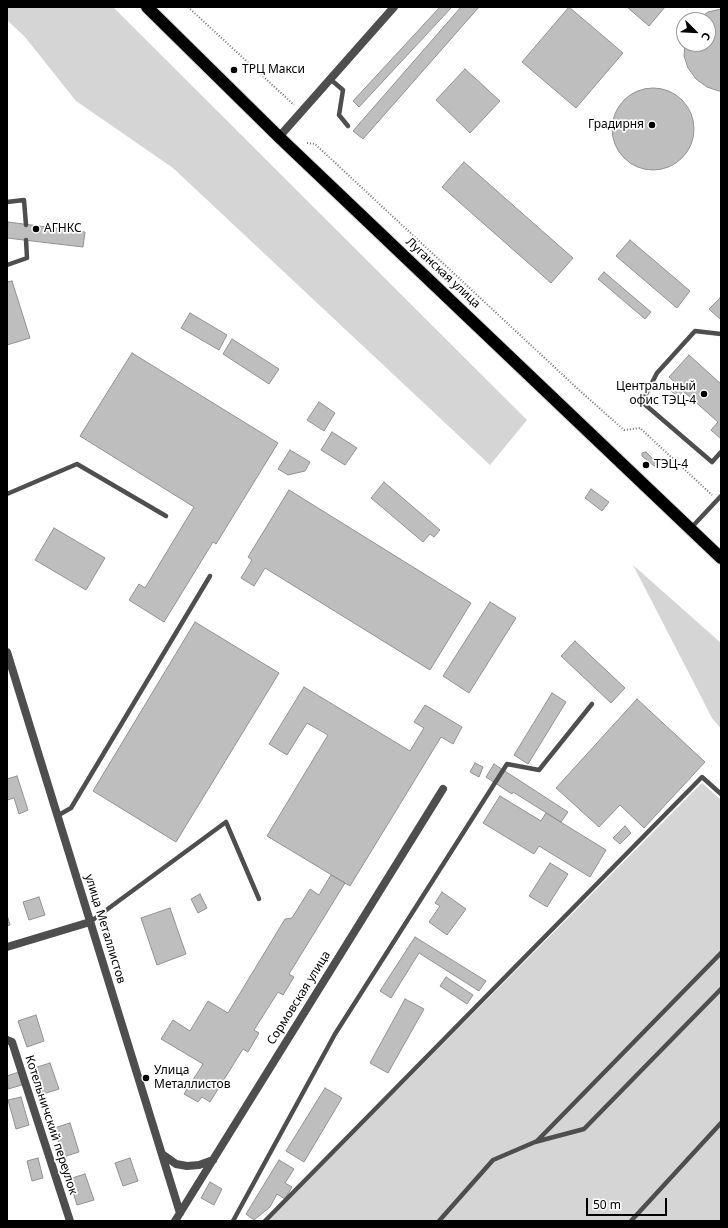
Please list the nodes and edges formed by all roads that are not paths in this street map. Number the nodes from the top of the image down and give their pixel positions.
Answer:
1 (147, 7) edge
2 (394, 7) edge
3 (330, 79) junction
4 (348, 126) dead end
5 (279, 137) junction
6 (7, 202) edge
7 (26, 225) dead end
8 (26, 240) dead end
9 (7, 265) edge
10 (721, 334) edge
11 (721, 452) edge
12 (7, 494) edge
13 (721, 496) edge
14 (166, 516) dead end
15 (691, 528) junction
16 (721, 558) edge
17 (210, 576) dead end
18 (7, 652) edge
19 (592, 704) dead end
20 (443, 789) dead end
21 (721, 794) edge
22 (57, 816) junction
23 (259, 899) dead end
24 (90, 922) junction
25 (7, 947) edge
26 (721, 953) edge
27 (721, 989) edge
28 (7, 1040) edge
29 (721, 1123) edge
30 (535, 1142) junction
31 (162, 1154) junction
32 (213, 1160) junction
33 (180, 1213) junction
34 (70, 1221) edge
35 (175, 1221) edge
36 (233, 1221) edge
37 (265, 1221) edge
38 (439, 1221) edge
39 (631, 1221) edge

1 - 5 highway, Луганская улица
2 - 3 street
3 - 4 lane
3 - 5 street
5 - 15 highway, Луганская улица
6 - 7 lane
8 - 9 lane
10 - 11 lane
12 - 14 lane
13 - 15 lane
15 - 16 highway, Луганская улица
17 - 22 lane
18 - 22 street, улица Металлистов
19 - 36 lane
20 - 32 street, Сормовская улица
21 - 37 lane
22 - 24 street, улица Металлистов
23 - 24 lane
24 - 25 street
24 - 31 street, улица Металлистов
26 - 30 lane
27 - 30 lane
28 - 34 street, Котельничский переулок
29 - 39 lane
30 - 38 lane
31 - 32 street
31 - 33 street, улица Металлистов
32 - 33 street, Сормовская улица
33 - 35 street, Сормовская улица

